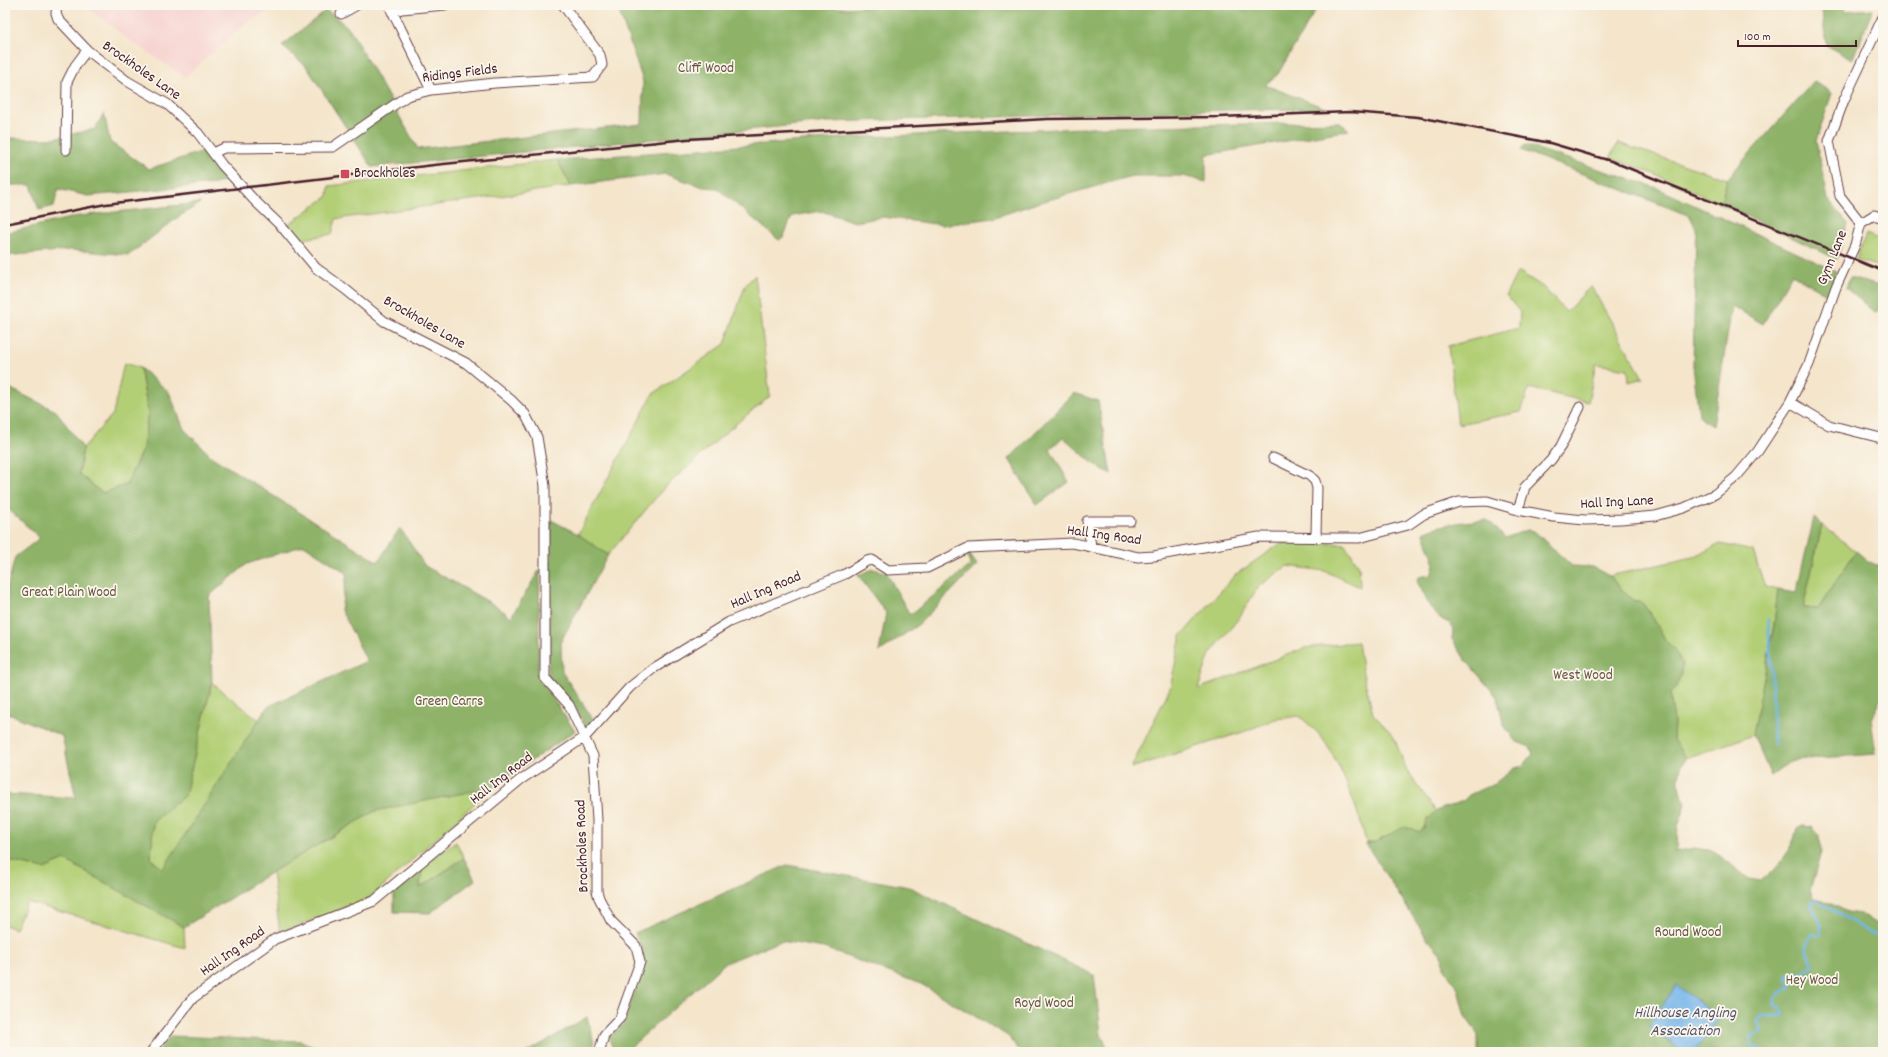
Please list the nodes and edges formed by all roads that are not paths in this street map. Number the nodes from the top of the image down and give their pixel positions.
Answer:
1 (57, 5) edge
2 (357, 5) edge
3 (445, 5) edge
4 (563, 5) edge
5 (391, 9) edge
6 (341, 14) dead end
7 (1883, 17) edge
8 (87, 50) junction
9 (431, 90) junction
10 (66, 150) dead end
11 (213, 153) junction
12 (1883, 218) edge
13 (1861, 223) junction
14 (1790, 402) junction
15 (1580, 407) dead end
16 (1883, 440) edge
17 (1273, 458) dead end
18 (1518, 510) junction
19 (1130, 521) dead end
20 (1316, 536) junction
21 (1091, 546) junction
22 (585, 737) junction
23 (151, 1052) edge
24 (602, 1052) edge

1 - 8 street, Brockholes Lane
2 - 6 street
3 - 5 street
4 - 9 street, Ridings Fields
5 - 9 street
7 - 13 street, Gynn Lane
8 - 10 street
8 - 11 street, Brockholes Lane
9 - 11 street, Ridings Fields
11 - 22 street, Brockholes Lane
12 - 13 street
13 - 14 street, Gynn Lane
14 - 16 street
14 - 18 street, Hall Ing Lane
15 - 18 street
17 - 20 street
18 - 20 street, Hall Ing Road
19 - 21 street
20 - 21 street, Hall Ing Road
21 - 22 street, Hall Ing Road
22 - 23 street, Hall Ing Road
22 - 24 street, Brockholes Road

